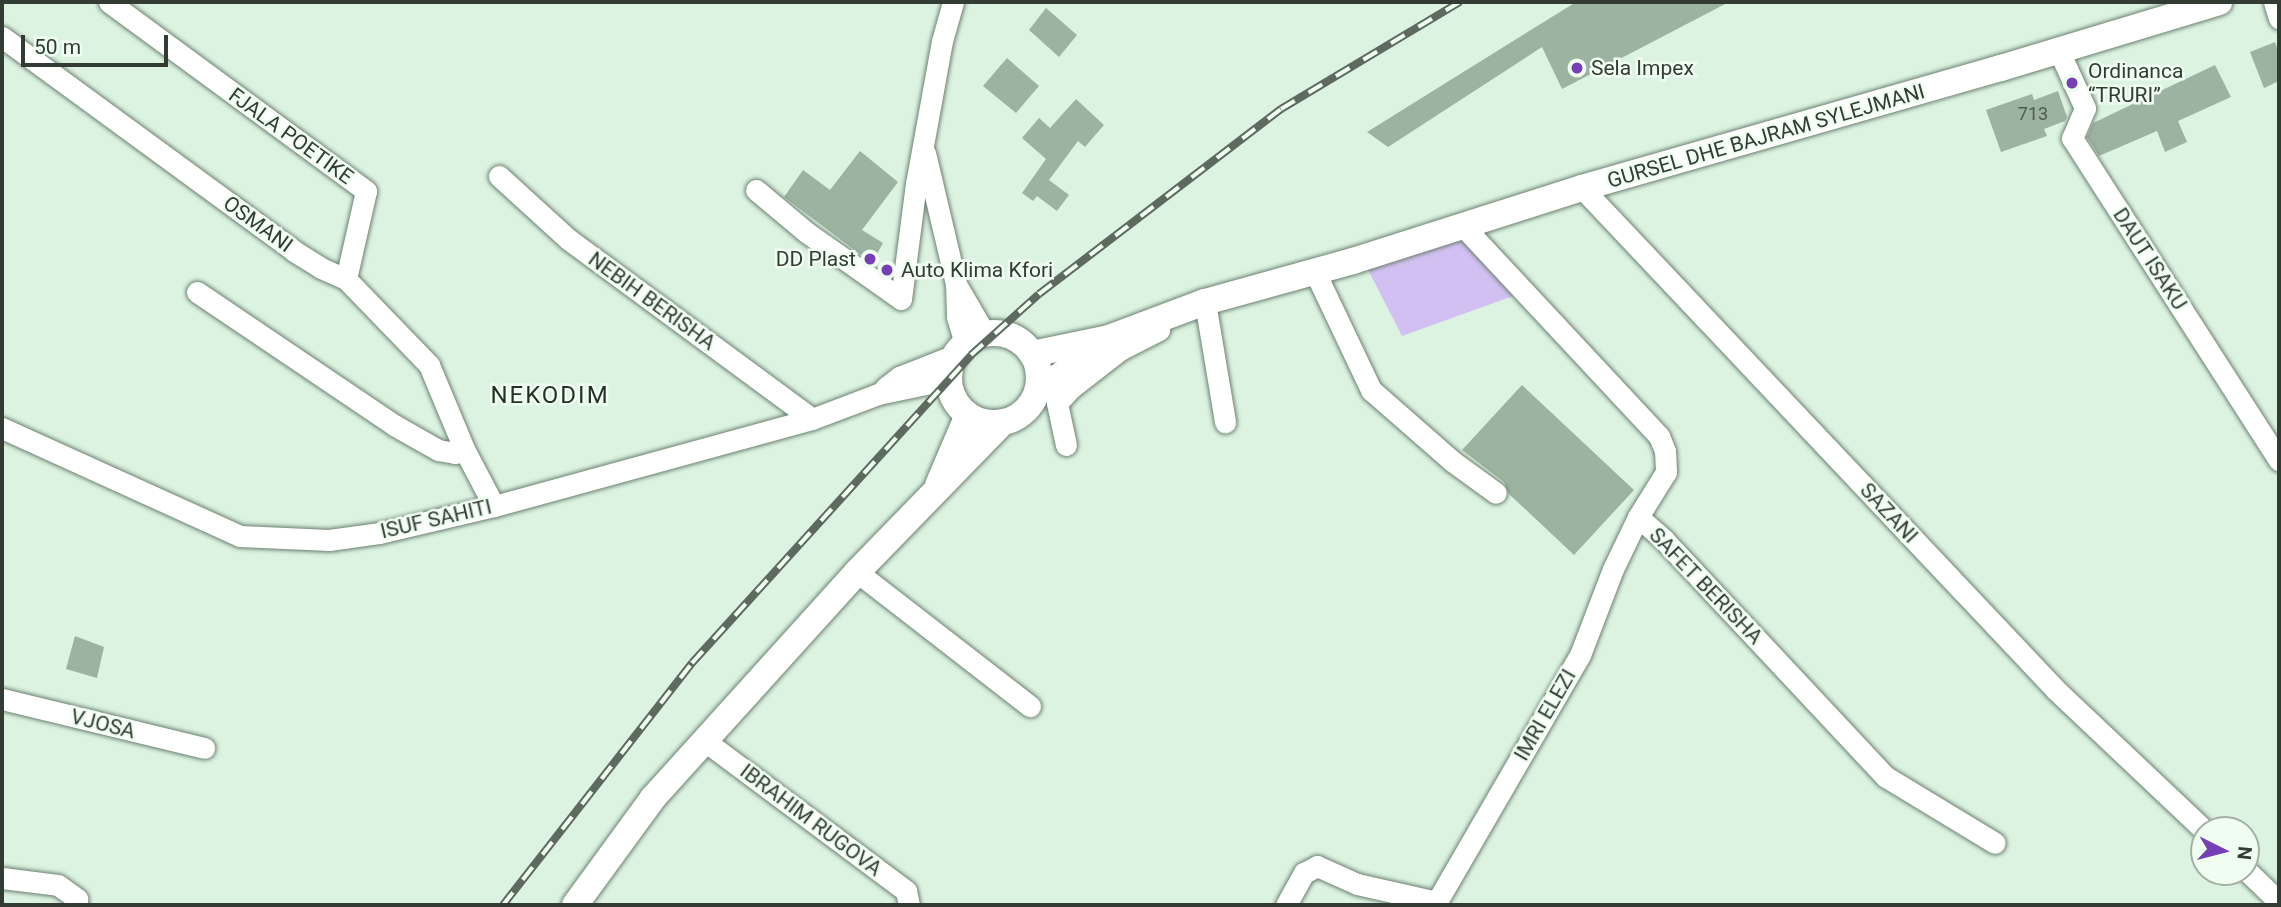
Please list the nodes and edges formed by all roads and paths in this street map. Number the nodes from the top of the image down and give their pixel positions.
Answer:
1 (109, 2) edge
2 (953, 2) edge
3 (2218, 2) edge
4 (2274, 2) edge
5 (2279, 18) edge
6 (2, 37) edge
7 (2059, 51) junction
8 (923, 145) junction
9 (499, 176) dead end
10 (1582, 188) junction
11 (756, 190) dead end
12 (1463, 226) junction
13 (1315, 272) junction
14 (346, 279) junction
15 (197, 292) dead end
16 (1206, 306) junction
17 (1109, 338) junction
18 (964, 353) junction
19 (1032, 354) junction
20 (1047, 396) junction
21 (968, 415) junction
22 (812, 419) junction
23 (1003, 422) junction
24 (1225, 422) dead end
25 (2, 428) edge
26 (1066, 445) dead end
27 (465, 451) junction
28 (2279, 460) edge
29 (936, 490) junction
30 (1496, 493) dead end
31 (494, 506) junction
32 (1638, 517) junction
33 (857, 572) junction
34 (2, 699) edge
35 (1030, 706) dead end
36 (705, 741) junction
37 (204, 748) dead end
38 (2190, 817) edge
39 (1995, 844) dead end
40 (2, 878) edge
41 (2260, 884) edge
42 (2279, 902) edge
43 (1436, 904) edge
44 (77, 905) edge
45 (575, 905) edge
46 (909, 905) edge
47 (1286, 905) edge

1 - 14 street, FJALA POETIKE
2 - 8 street
3 - 7 street, GURSEL DHE BAJRAM SYLEJMANI
4 - 5 street
6 - 14 street, OSMANI
7 - 10 street, GURSEL DHE BAJRAM SYLEJMANI
7 - 28 street, DAUT ISAKU
8 - 11 street
8 - 18 street
9 - 22 street, NEBIH BERISHA
10 - 12 street, GURSEL DHE BAJRAM SYLEJMANI
10 - 38 street, SAZANI
12 - 13 street, GURSEL DHE BAJRAM SYLEJMANI
12 - 32 street, SAFET BERISHA
13 - 16 street, GURSEL DHE BAJRAM SYLEJMANI
13 - 30 street
14 - 27 street, OSMANI
15 - 27 street
16 - 17 street, GURSEL DHE BAJRAM SYLEJMANI
16 - 20 street
16 - 24 street
17 - 19 street, GURSEL DHE BAJRAM SYLEJMANI
17 - 20 street, GURSEL DHE BAJRAM SYLEJMANI
18 - 19 street
18 - 21 street
18 - 22 street, ISUF SAHITI
19 - 20 street
20 - 23 street
20 - 26 street
21 - 23 street
21 - 29 street
22 - 31 street, ISUF SAHITI
23 - 29 street
25 - 31 street, ISUF SAHITI
27 - 31 street, OSMANI
29 - 33 street
32 - 39 street, SAFET BERISHA
32 - 43 street, IMRI ELEZI
33 - 35 street
33 - 36 street
34 - 37 street, VJOSA
36 - 45 street
36 - 46 street, IBRAHIM RUGOVA
40 - 44 street
41 - 42 street
43 - 47 street

